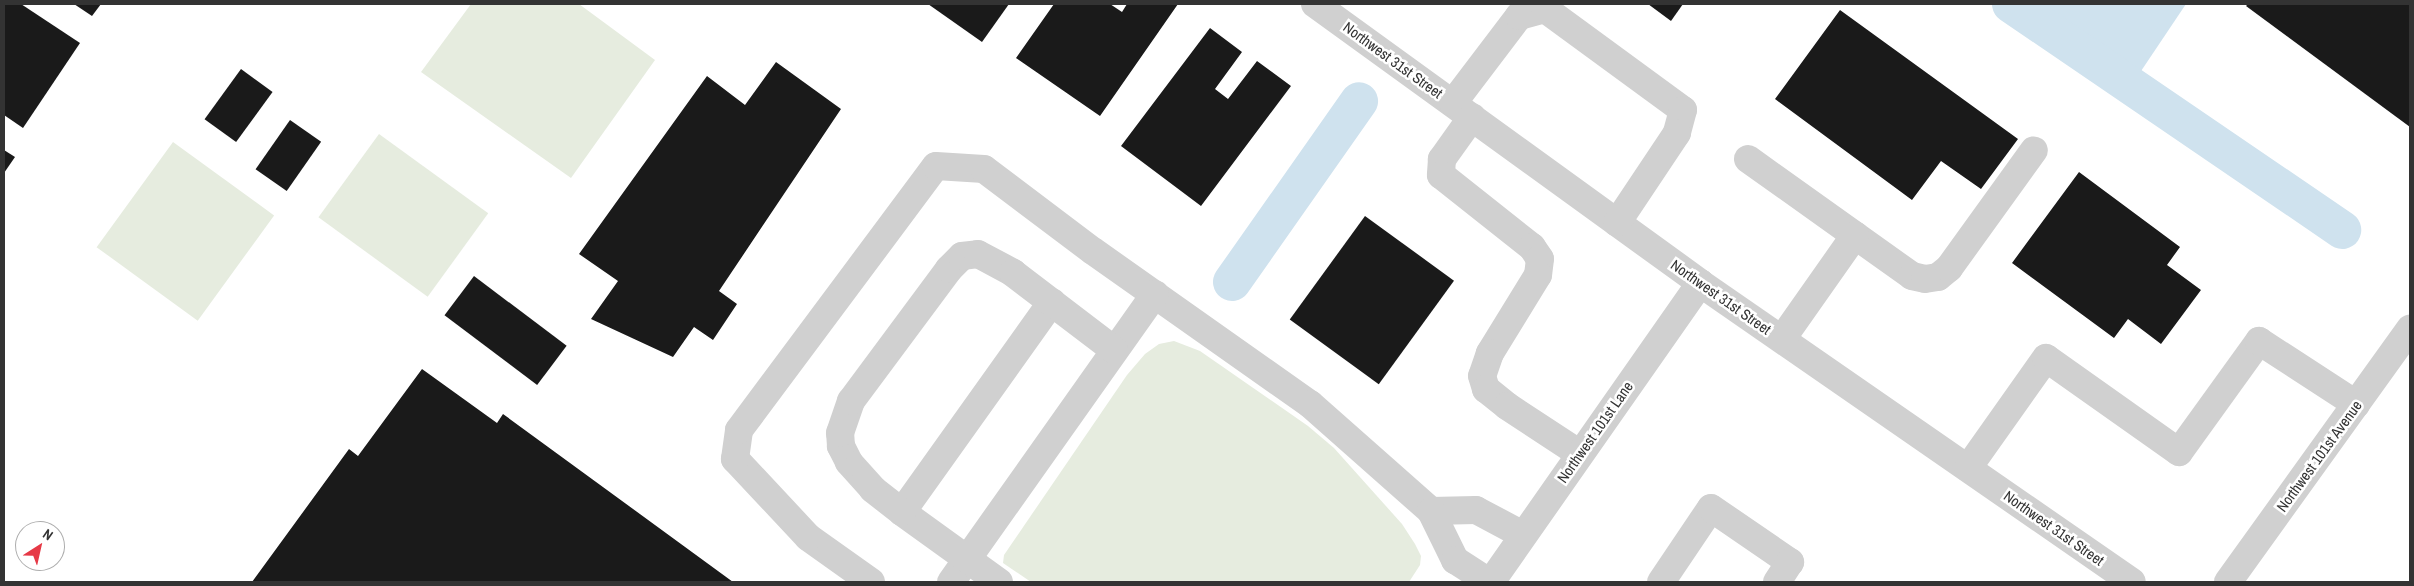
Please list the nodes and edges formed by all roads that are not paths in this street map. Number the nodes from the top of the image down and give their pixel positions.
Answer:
1 (1316, 4) edge
2 (1462, 110) junction
3 (2034, 150) dead end
4 (1748, 158) dead end
5 (1617, 223) junction
6 (1855, 235) junction
7 (1700, 282) junction
8 (1155, 294) junction
9 (1052, 302) junction
10 (2410, 329) edge
11 (1782, 339) junction
12 (1114, 350) junction
13 (2356, 404) junction
14 (1580, 454) junction
15 (1968, 468) junction
16 (1431, 511) junction
17 (902, 512) junction
18 (1523, 535) junction
19 (968, 559) junction
20 (870, 582) edge
21 (951, 582) edge
22 (999, 582) edge
23 (1490, 582) edge
24 (1661, 582) edge
25 (1777, 582) edge
26 (2132, 582) edge
27 (2228, 582) edge

1 - 2 street, Northwest 31st Street
2 - 5 street, Northwest 31st Street
2 - 5 street
2 - 14 street
3 - 6 street
4 - 6 street
5 - 7 street, Northwest 31st Street
6 - 11 street
7 - 11 street, Northwest 31st Street
7 - 14 street, Northwest 101st Lane
8 - 12 street
8 - 16 street
8 - 20 street
9 - 12 street
9 - 17 street
9 - 17 street
10 - 13 street, Northwest 101st Avenue
11 - 15 street, Northwest 31st Street
12 - 19 street
13 - 15 street
13 - 27 street, Northwest 101st Avenue
14 - 18 street, Northwest 101st Lane
15 - 26 street, Northwest 31st Street
16 - 18 street
16 - 23 street
17 - 19 street
18 - 23 street, Northwest 101st Lane
19 - 21 street
19 - 22 street
24 - 25 street

